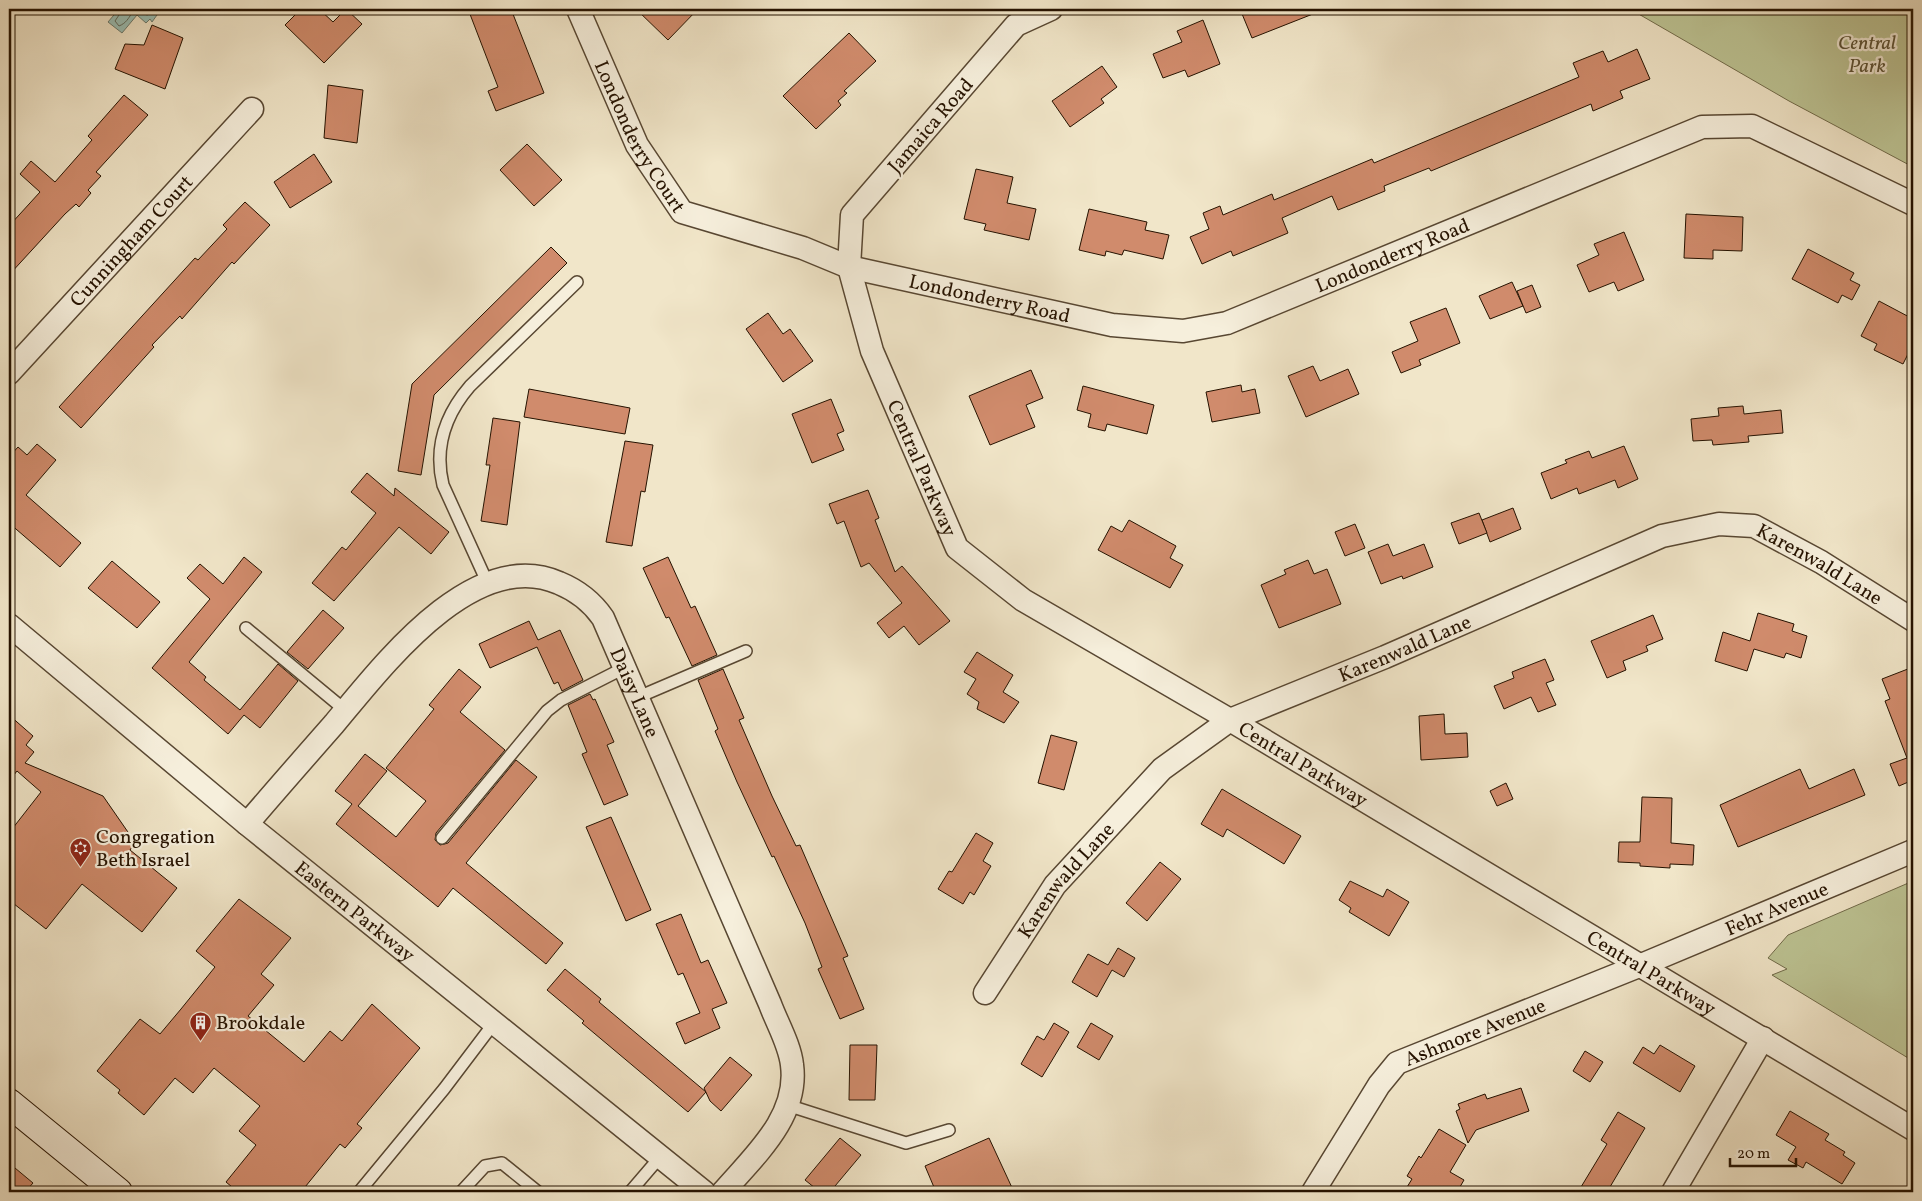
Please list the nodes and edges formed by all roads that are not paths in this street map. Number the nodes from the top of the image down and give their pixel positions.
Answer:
1 (578, 9) edge
2 (1051, 9) edge
3 (252, 109) dead end
4 (1913, 204) edge
5 (849, 267) junction
6 (577, 282) dead end
7 (9, 373) edge
8 (488, 584) junction
9 (1913, 620) edge
10 (9, 625) edge
11 (246, 628) dead end
12 (746, 651) dead end
13 (624, 668) junction
14 (636, 698) junction
15 (345, 710) junction
16 (1230, 720) junction
17 (247, 824) junction
18 (442, 838) dead end
19 (1913, 851) edge
20 (1639, 966) junction
21 (984, 993) dead end
22 (494, 1023) junction
23 (1763, 1038) junction
24 (9, 1103) edge
25 (787, 1105) junction
26 (1913, 1128) edge
27 (949, 1130) dead end
28 (660, 1157) junction
29 (118, 1192) edge
30 (359, 1192) edge
31 (461, 1192) edge
32 (538, 1192) edge
33 (630, 1192) edge
34 (704, 1192) edge
35 (724, 1192) edge
36 (1313, 1192) edge
37 (1673, 1192) edge

1 - 5 street, Londonderry Court
2 - 5 street, Jamaica Road
3 - 7 street, Cunningham Court
4 - 5 street, Londonderry Road
5 - 16 street, Central Parkway
6 - 8 lane
8 - 13 street, Daisy Lane
8 - 15 street, Daisy Lane
9 - 16 street, Karenwald Lane
10 - 17 street, Eastern Parkway
11 - 15 lane
12 - 14 lane
13 - 14 street, Daisy Lane
13 - 18 lane
14 - 25 street, Daisy Lane
15 - 17 street, Daisy Lane
16 - 20 street, Central Parkway
16 - 21 street, Karenwald Lane
17 - 22 street, Eastern Parkway
19 - 20 street, Fehr Avenue
20 - 23 street, Central Parkway
20 - 36 street, Ashmore Avenue
22 - 28 street, Eastern Parkway
22 - 30 lane
23 - 26 street, Central Parkway
23 - 37 street
24 - 29 main road
25 - 27 lane
25 - 35 street, Daisy Lane
28 - 33 lane
28 - 34 street, Eastern Parkway
31 - 32 lane

